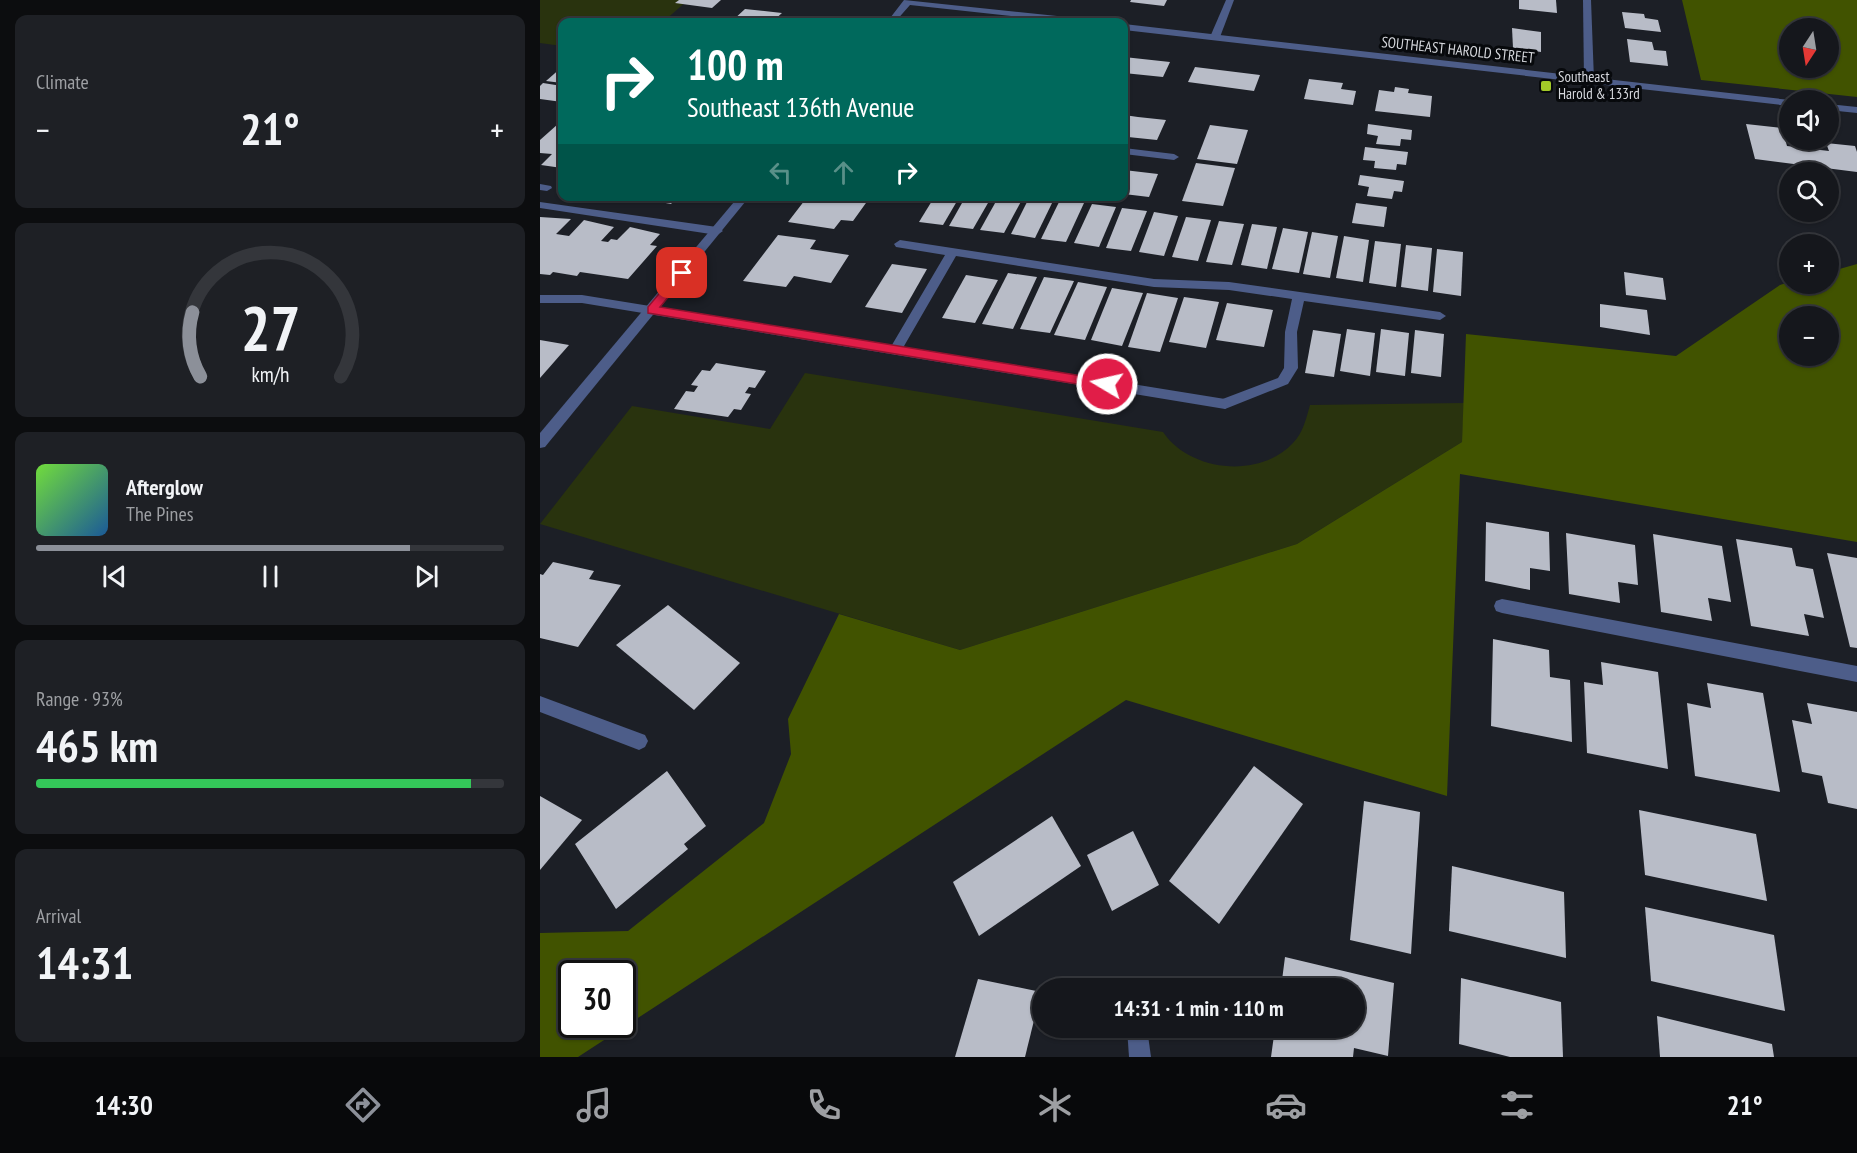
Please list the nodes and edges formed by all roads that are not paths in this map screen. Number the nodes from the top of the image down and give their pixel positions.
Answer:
1 (1230, 0) edge
2 (1587, 0) edge
3 (908, 1) edge
4 (894, 18) edge
5 (1052, 18) edge
6 (1128, 27) edge
7 (1215, 37) junction
8 (1589, 80) junction
9 (1779, 102) edge
10 (1839, 108) edge
11 (1857, 110) edge
12 (1128, 151) edge
13 (1174, 157) dead end
14 (741, 201) edge
15 (540, 205) edge
16 (717, 231) junction
17 (900, 244) dead end
18 (953, 252) junction
19 (1299, 296) junction
20 (540, 299) edge
21 (652, 310) junction
22 (1440, 316) dead end
23 (895, 350) junction
24 (545, 429) edge
25 (540, 443) edge
26 (1502, 606) dead end
27 (1857, 674) edge
28 (540, 704) edge
29 (639, 741) dead end
30 (1138, 1038) edge
31 (1140, 1057) edge

1 - 7 street
2 - 8 street
3 - 4 street
3 - 5 street
6 - 7 street, SOUTHEAST HAROLD STREET
7 - 8 street, SOUTHEAST HAROLD STREET
8 - 9 street, SOUTHEAST HAROLD STREET
10 - 11 street
12 - 13 street
14 - 16 street
15 - 16 street
16 - 21 street
17 - 18 street
18 - 19 street
18 - 23 street
19 - 22 street
19 - 23 street
20 - 21 street
21 - 23 street
21 - 24 street
24 - 25 street
26 - 27 street
28 - 29 street
30 - 31 street

